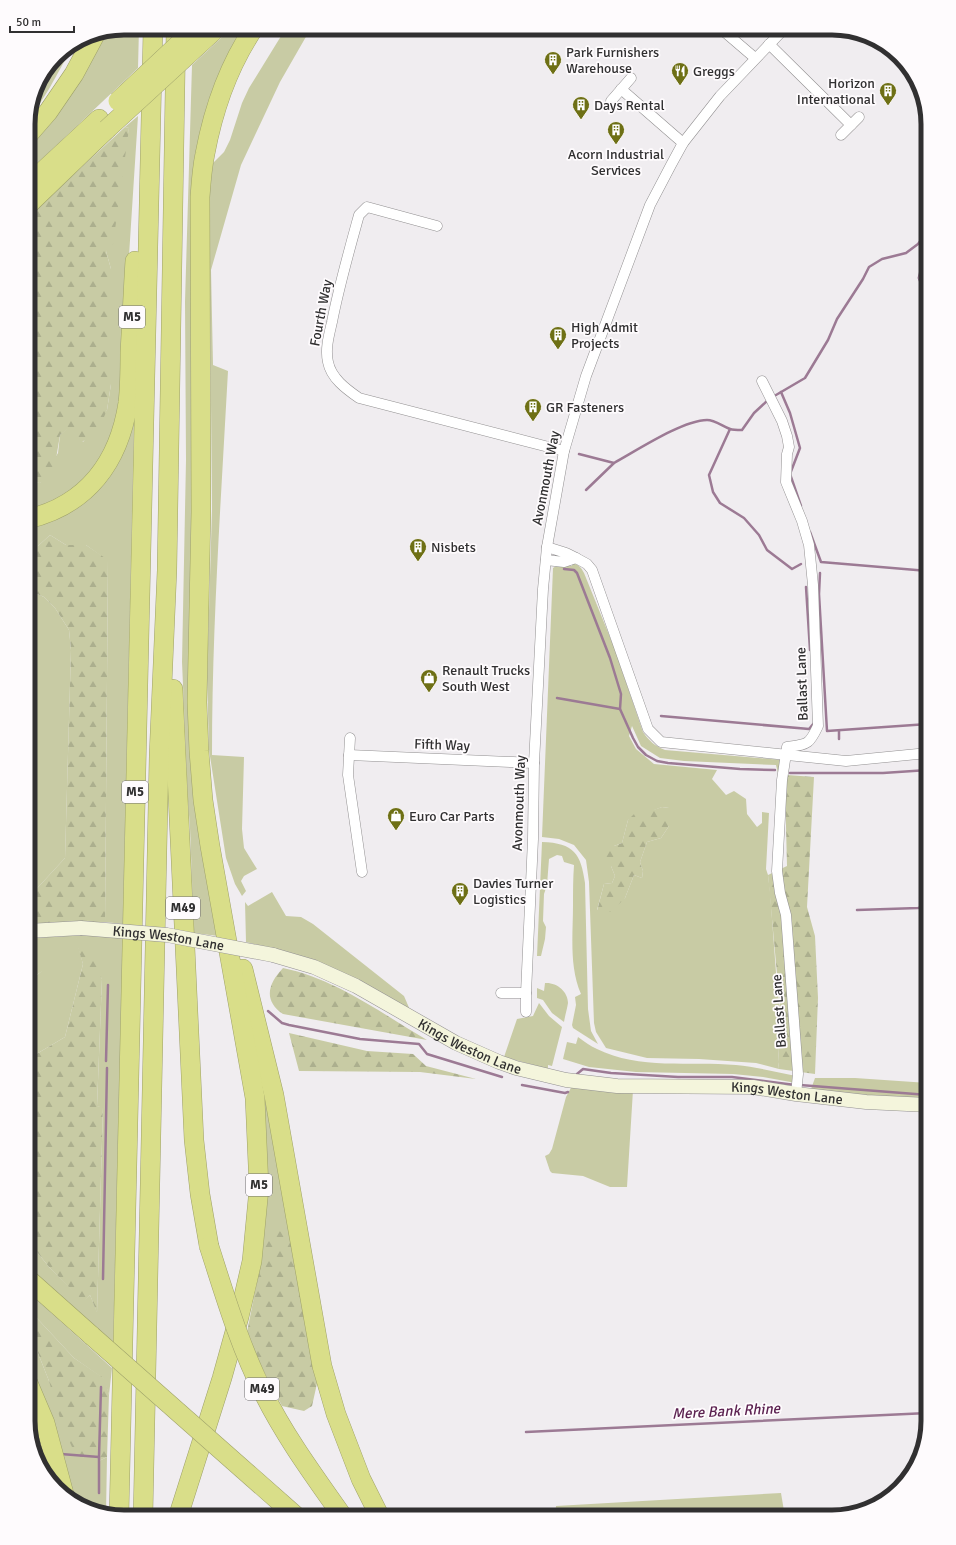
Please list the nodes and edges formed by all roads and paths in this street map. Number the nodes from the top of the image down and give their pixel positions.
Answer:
1 (153, 35) edge
2 (176, 35) edge
3 (189, 35) edge
4 (209, 35) edge
5 (250, 35) edge
6 (728, 35) edge
7 (778, 35) edge
8 (92, 41) edge
9 (769, 44) junction
10 (755, 58) junction
11 (152, 67) junction
12 (632, 78) dead end
13 (621, 90) junction
14 (611, 101) dead end
15 (859, 118) dead end
16 (104, 124) junction
17 (851, 125) junction
18 (35, 127) edge
19 (842, 135) dead end
20 (683, 143) junction
21 (35, 179) edge
22 (35, 198) edge
23 (437, 226) dead end
24 (762, 381) dead end
25 (564, 451) junction
26 (35, 518) edge
27 (547, 547) junction
28 (576, 558) junction
29 (546, 560) junction
30 (167, 570) junction
31 (350, 738) dead end
32 (921, 754) edge
33 (349, 755) junction
34 (787, 756) junction
35 (534, 763) junction
36 (210, 846) junction
37 (362, 872) dead end
38 (35, 931) edge
39 (501, 993) dead end
40 (526, 993) junction
41 (526, 1012) dead end
42 (796, 1094) junction
43 (921, 1105) edge
44 (35, 1285) edge
45 (35, 1399) edge
46 (61, 1484) edge
47 (118, 1510) edge
48 (143, 1510) edge
49 (180, 1510) edge
50 (289, 1510) edge
51 (338, 1510) edge
52 (376, 1510) edge

1 - 11 highway, M5
2 - 30 highway, M5
3 - 16 highway, bridge
4 - 16 highway, bridge
5 - 36 highway, M5
6 - 10 street
7 - 9 street, Avonmouth Way
8 - 18 highway
9 - 10 street, Avonmouth Way
9 - 17 street
10 - 20 street, Avonmouth Way
11 - 26 highway, M5
11 - 47 highway, M5
12 - 13 street
13 - 14 street
13 - 20 street
15 - 17 street
16 - 21 highway
16 - 22 highway
17 - 19 street
20 - 25 street, Avonmouth Way
23 - 25 street, Fourth Way
24 - 34 street, Ballast Lane
25 - 27 street, Avonmouth Way
27 - 28 street
27 - 29 street, Avonmouth Way
28 - 29 street
28 - 34 street
29 - 35 street, Avonmouth Way
30 - 48 highway, M5
30 - 51 highway, M49, bridge
31 - 33 street
32 - 34 street
33 - 35 street, Fifth Way
33 - 37 street
34 - 42 street, Ballast Lane
35 - 40 street, Avonmouth Way
36 - 49 highway, M5
36 - 52 highway
38 - 42 street, Kings Weston Lane, bridge
39 - 40 street
40 - 41 street, Avonmouth Way
42 - 43 street, Kings Weston Lane
44 - 50 highway, bridge
45 - 46 highway

